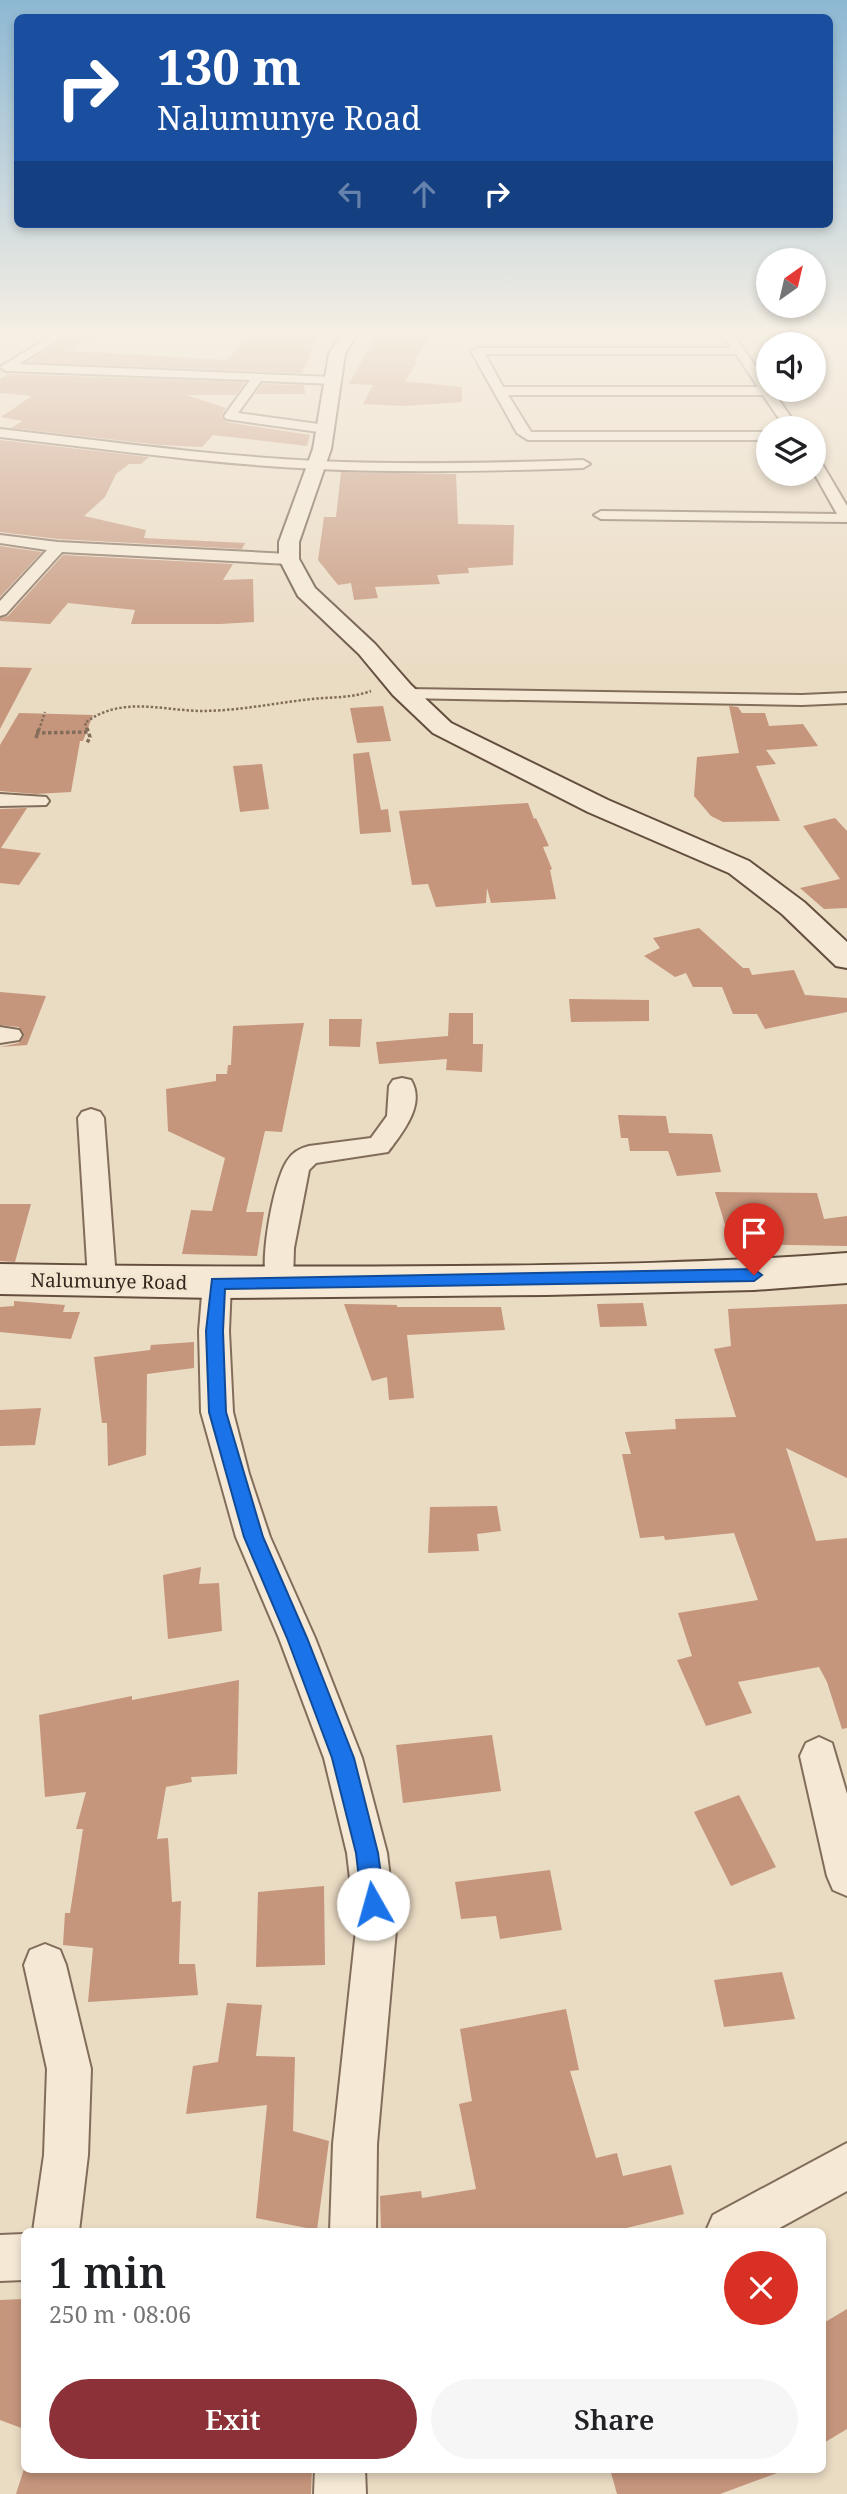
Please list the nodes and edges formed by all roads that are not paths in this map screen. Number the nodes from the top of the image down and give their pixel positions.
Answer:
1 (133, 448) edge
2 (322, 448) edge
3 (583, 464) dead end
4 (317, 465) junction
5 (826, 482) edge
6 (601, 515) dead end
7 (847, 518) edge
8 (0, 539) edge
9 (58, 547) junction
10 (289, 559) junction
11 (0, 611) edge
12 (403, 690) junction
13 (847, 698) edge
14 (0, 800) edge
15 (39, 801) dead end
16 (847, 958) edge
17 (402, 1086) dead end
18 (91, 1118) dead end
19 (847, 1268) edge
20 (0, 1279) edge
21 (102, 1279) junction
22 (279, 1282) junction
23 (218, 1283) junction
24 (819, 1756) dead end
25 (847, 1876) edge
26 (45, 1965) dead end
27 (847, 2166) edge
28 (56, 2228) edge
29 (353, 2228) edge
30 (734, 2228) edge
31 (0, 2258) edge
32 (21, 2258) edge
33 (340, 2473) edge
34 (340, 2494) edge

1 - 4 street
2 - 4 street
3 - 4 street
4 - 10 street
5 - 7 street
6 - 7 street
8 - 9 street
9 - 10 street
9 - 11 street
10 - 12 street
12 - 13 street
12 - 16 street
14 - 15 street
17 - 22 street
18 - 21 street
19 - 22 street, Nalumunye Road
20 - 21 street, Nalumunye Road
21 - 23 street, Nalumunye Road
22 - 23 street, Nalumunye Road
23 - 29 street
24 - 25 street
26 - 28 street
27 - 30 street
31 - 32 street
33 - 34 street

